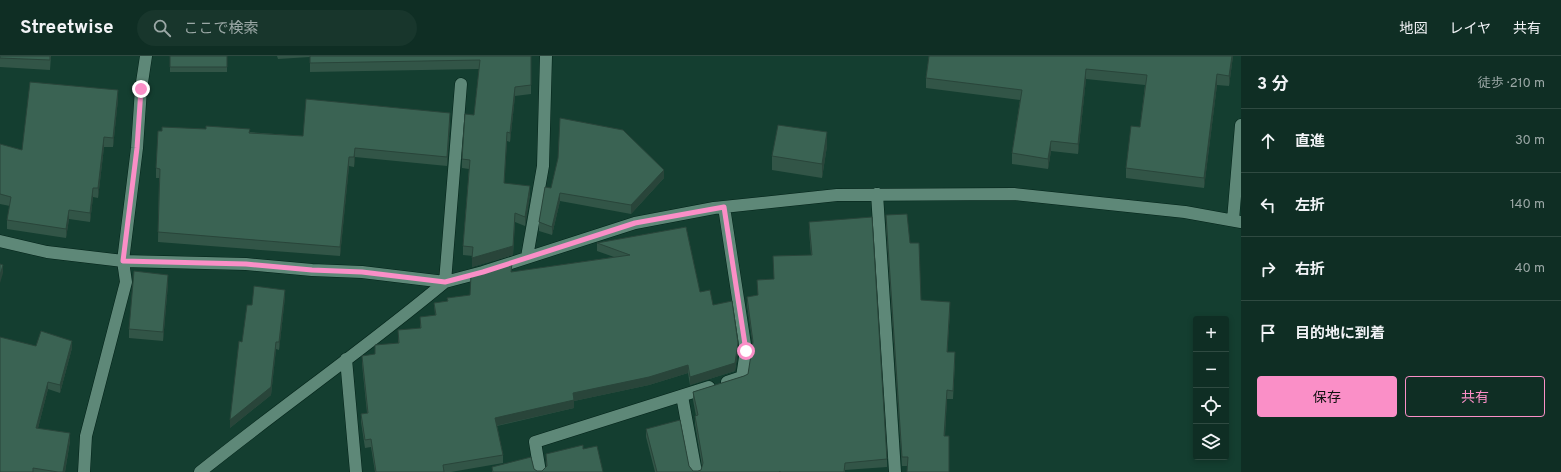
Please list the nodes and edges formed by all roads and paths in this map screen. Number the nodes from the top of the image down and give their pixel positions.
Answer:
1 (146, 56) edge
2 (546, 56) edge
3 (461, 84) dead end
4 (1241, 125) edge
5 (876, 194) junction
6 (724, 207) junction
7 (1237, 221) edge
8 (0, 241) edge
9 (527, 257) junction
10 (123, 261) junction
11 (445, 282) junction
12 (346, 359) junction
13 (682, 396) junction
14 (84, 472) edge
15 (200, 472) edge
16 (356, 472) edge
17 (540, 472) edge
18 (696, 472) edge
19 (895, 472) edge

1 - 10 street
2 - 9 street
3 - 11 street
4 - 7 street
5 - 6 street
5 - 7 street
5 - 19 street
6 - 9 street
6 - 13 street
8 - 10 street
9 - 11 street
10 - 11 street
10 - 14 street
11 - 12 street
12 - 15 street
12 - 16 street
13 - 17 street
13 - 18 street

